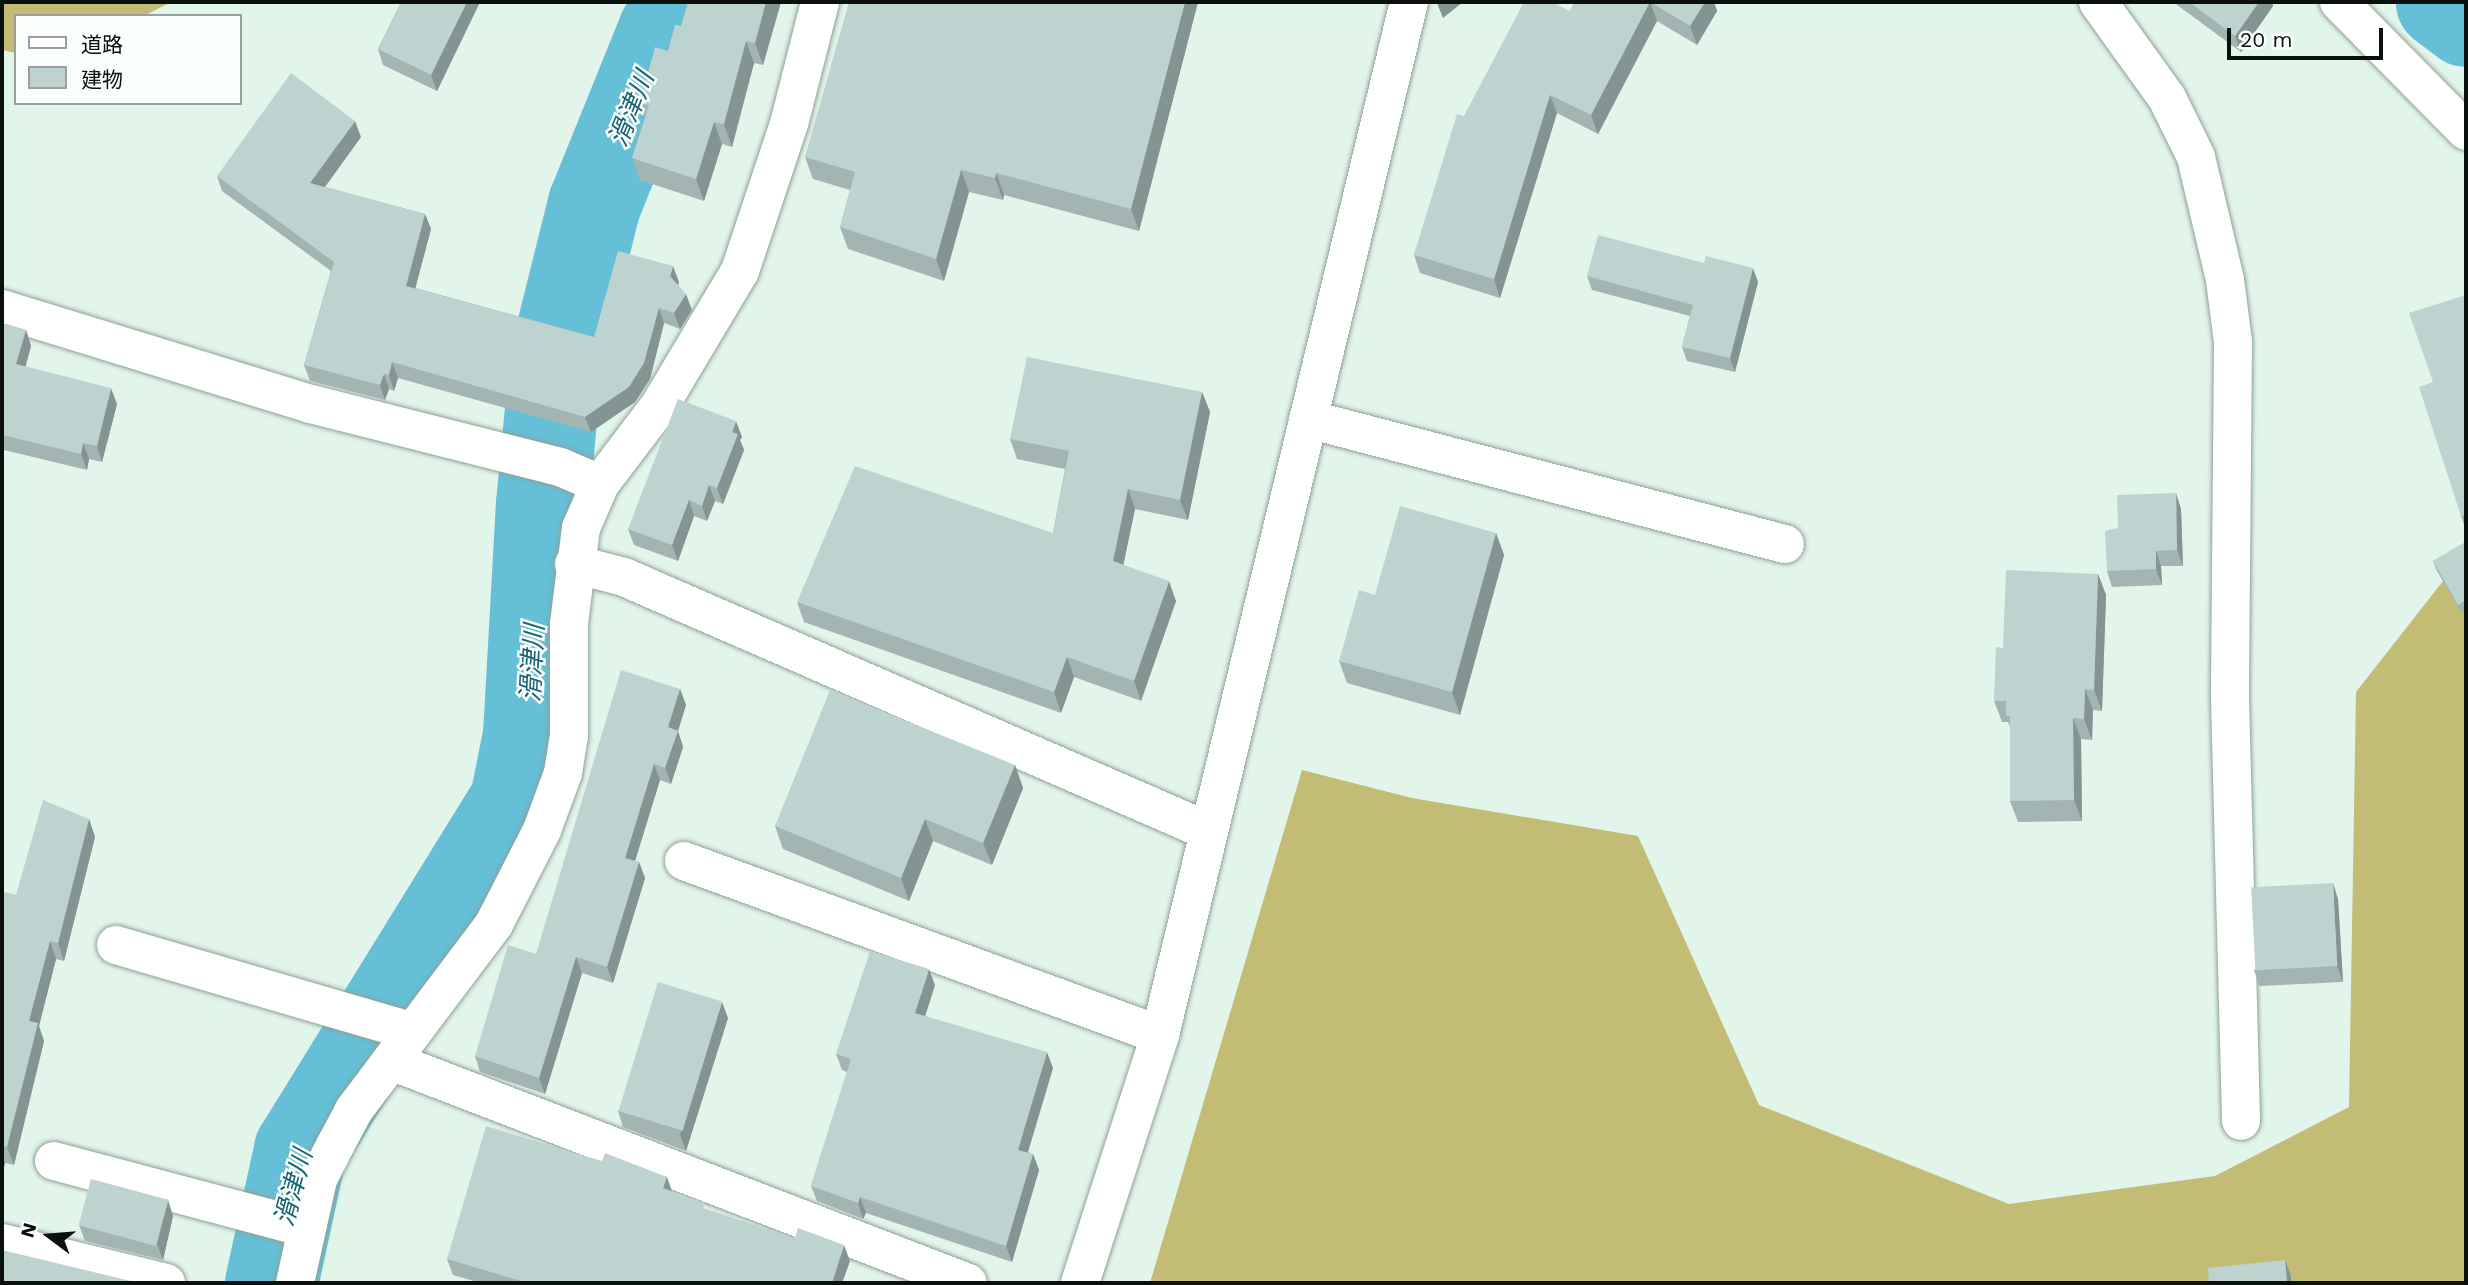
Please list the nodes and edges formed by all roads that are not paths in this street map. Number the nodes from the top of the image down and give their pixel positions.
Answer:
1 (820, 2) edge
2 (1409, 2) edge
3 (2098, 2) edge
4 (2339, 2) edge
5 (2466, 131) edge
6 (2, 309) edge
7 (1308, 419) junction
8 (600, 484) junction
9 (1785, 544) dead end
10 (574, 564) junction
11 (1208, 831) junction
12 (684, 862) dead end
13 (116, 945) dead end
14 (1160, 1035) junction
15 (402, 1047) junction
16 (2241, 1121) dead end
17 (54, 1161) dead end
18 (305, 1228) junction
19 (2, 1242) edge
20 (166, 1283) edge
21 (295, 1283) edge
22 (968, 1283) edge
23 (1080, 1283) edge

1 - 8 street
2 - 7 street
3 - 16 street
4 - 5 street
6 - 8 street
7 - 9 street
7 - 11 street
8 - 10 street
10 - 11 street
10 - 15 street
11 - 14 street
12 - 14 street
13 - 15 street
14 - 23 street
15 - 18 street
15 - 22 street
17 - 18 street
18 - 21 street
19 - 20 street

